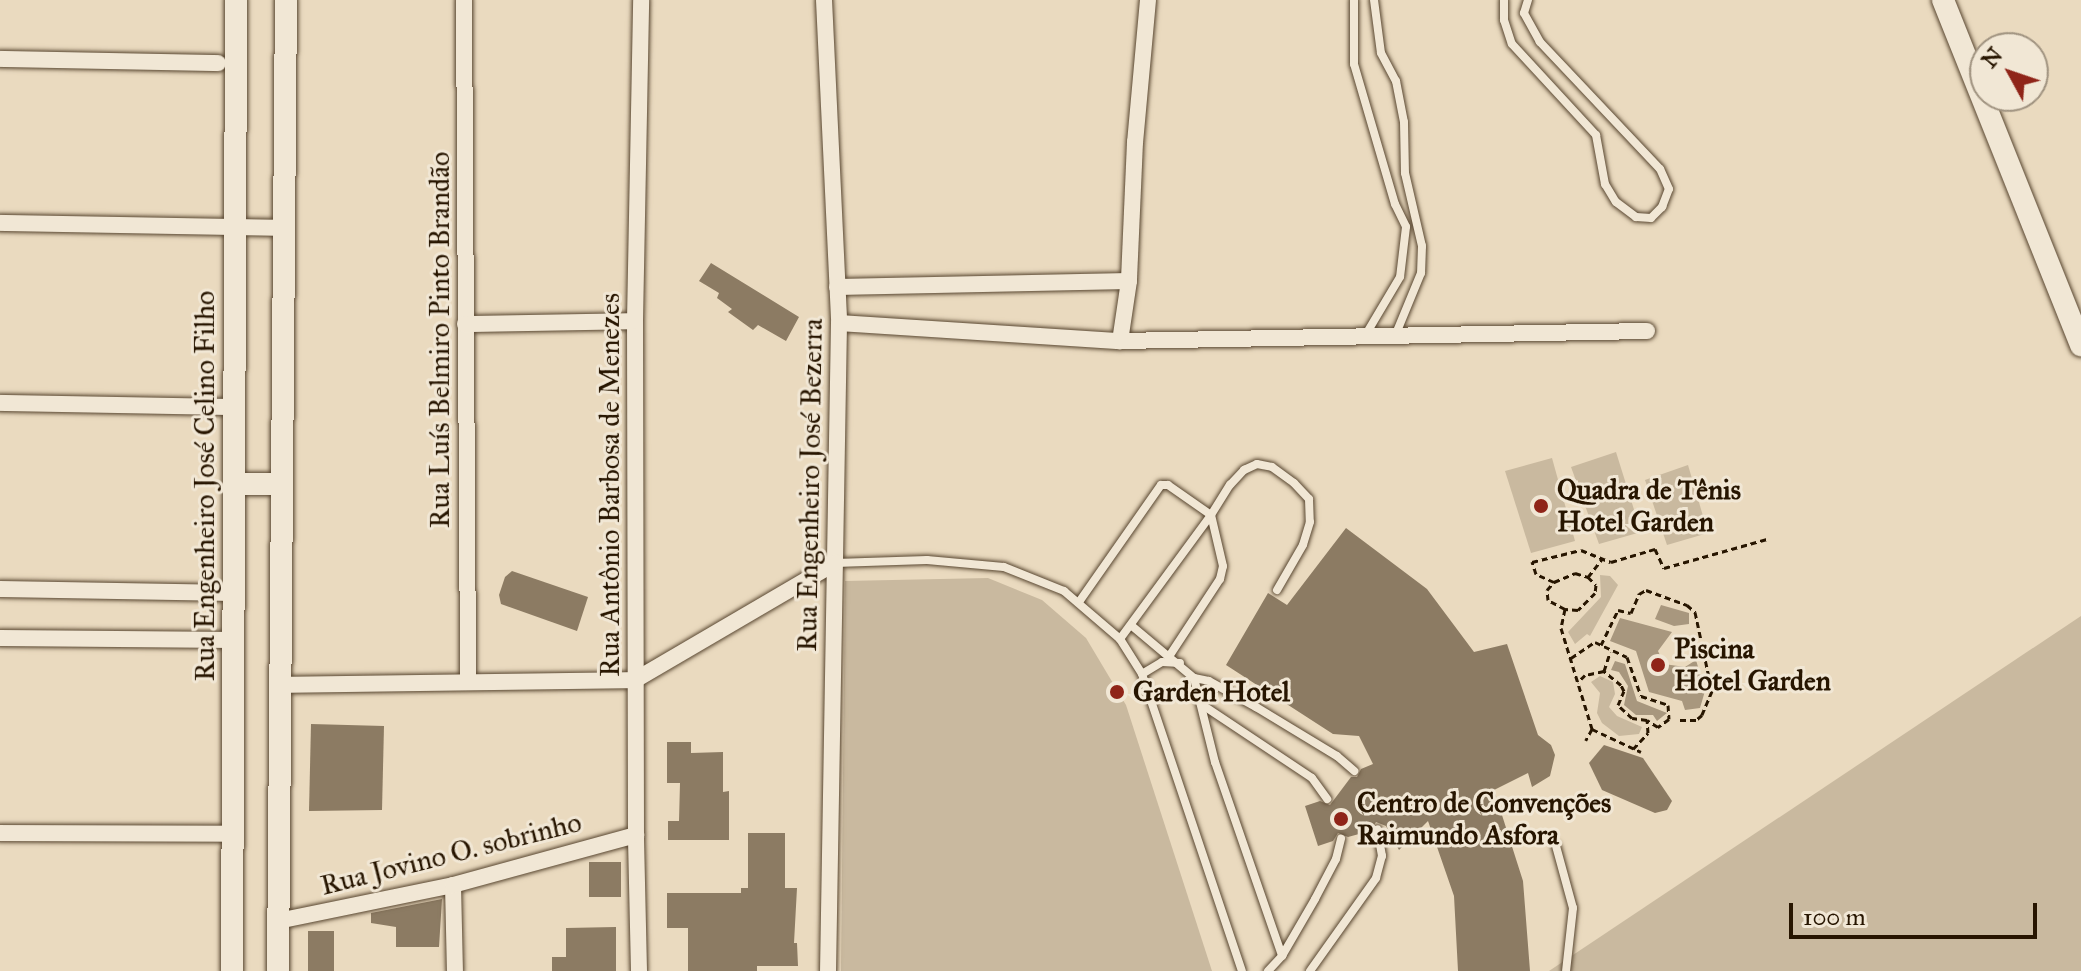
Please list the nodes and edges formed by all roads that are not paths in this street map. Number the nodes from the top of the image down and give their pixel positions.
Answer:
1 (236, 0) edge
2 (286, 0) edge
3 (464, 0) edge
4 (641, 0) edge
5 (824, 0) edge
6 (1148, 0) edge
7 (1354, 0) edge
8 (1374, 0) edge
9 (1504, 0) edge
10 (1528, 0) edge
11 (1943, 0) edge
12 (0, 59) edge
13 (218, 63) dead end
14 (0, 223) edge
15 (234, 226) junction
16 (282, 228) junction
17 (1129, 281) junction
18 (837, 287) junction
19 (635, 321) junction
20 (839, 323) junction
21 (465, 324) junction
22 (1647, 331) dead end
23 (1365, 336) junction
24 (1395, 336) junction
25 (1120, 341) junction
26 (2081, 345) edge
27 (0, 403) edge
28 (235, 407) junction
29 (236, 484) junction
30 (282, 484) junction
31 (1211, 515) junction
32 (835, 563) junction
33 (0, 589) edge
34 (1277, 590) dead end
35 (234, 593) junction
36 (1079, 602) junction
37 (1132, 626) junction
38 (0, 638) edge
39 (1120, 639) junction
40 (235, 640) junction
41 (1170, 655) junction
42 (1181, 663) junction
43 (1142, 674) junction
44 (1194, 678) junction
45 (468, 680) junction
46 (635, 680) junction
47 (280, 685) junction
48 (1201, 704) junction
49 (1354, 771) dead end
50 (1327, 799) dead end
51 (1377, 829) dead end
52 (0, 833) edge
53 (235, 834) junction
54 (636, 835) junction
55 (1341, 839) dead end
56 (1556, 846) dead end
57 (453, 885) junction
58 (278, 921) junction
59 (1282, 956) junction
60 (1243, 970) edge
61 (232, 971) edge
62 (278, 971) edge
63 (455, 971) edge
64 (639, 971) edge
65 (828, 971) edge
66 (1268, 971) edge
67 (1310, 971) edge
68 (1566, 971) edge

1 - 15 street, Rua Engenheiro José Celino Filho
2 - 16 street
3 - 21 street, Rua Luís Belmiro Pinto Brandão
4 - 19 street, Rua Antônio Barbosa de Menezes
5 - 18 street, Rua Engenheiro José Bezerra
6 - 17 street
7 - 23 lane
8 - 24 lane
9 - 10 lane
11 - 26 street
12 - 13 street
14 - 15 street
15 - 16 street
15 - 28 street, Rua Engenheiro José Celino Filho
16 - 30 street
17 - 18 street
17 - 25 street
18 - 20 street, Rua Engenheiro José Bezerra
19 - 21 street
19 - 46 street, Rua Antônio Barbosa de Menezes
20 - 25 street
20 - 32 street, Rua Engenheiro José Bezerra
21 - 45 street, Rua Luís Belmiro Pinto Brandão
22 - 24 street
23 - 24 street
23 - 25 street
27 - 28 street
28 - 29 street, Rua Engenheiro José Celino Filho
29 - 30 street
29 - 35 street, Rua Engenheiro José Celino Filho
30 - 47 street
31 - 34 lane
31 - 36 lane
31 - 37 lane
31 - 41 lane
32 - 36 lane
32 - 46 street
32 - 65 street, Rua Engenheiro José Bezerra
33 - 35 street
35 - 40 street, Rua Engenheiro José Celino Filho
36 - 39 lane
37 - 39 lane
37 - 41 lane
38 - 40 street
39 - 43 lane
40 - 53 street, Rua Engenheiro José Celino Filho
41 - 42 lane
42 - 43 lane
42 - 44 lane
43 - 60 lane
44 - 48 lane
44 - 49 lane
45 - 46 street
45 - 47 street
46 - 54 street, Rua Antônio Barbosa de Menezes
47 - 58 street
48 - 50 lane
48 - 59 lane
51 - 67 lane
52 - 53 street
53 - 61 street, Rua Engenheiro José Celino Filho
54 - 57 street, Rua Jovino O. sobrinho
54 - 64 street, Rua Antônio Barbosa de Menezes
55 - 59 lane
56 - 68 lane
57 - 58 street, Rua Jovino O. sobrinho
57 - 63 street
58 - 62 street
59 - 66 lane

